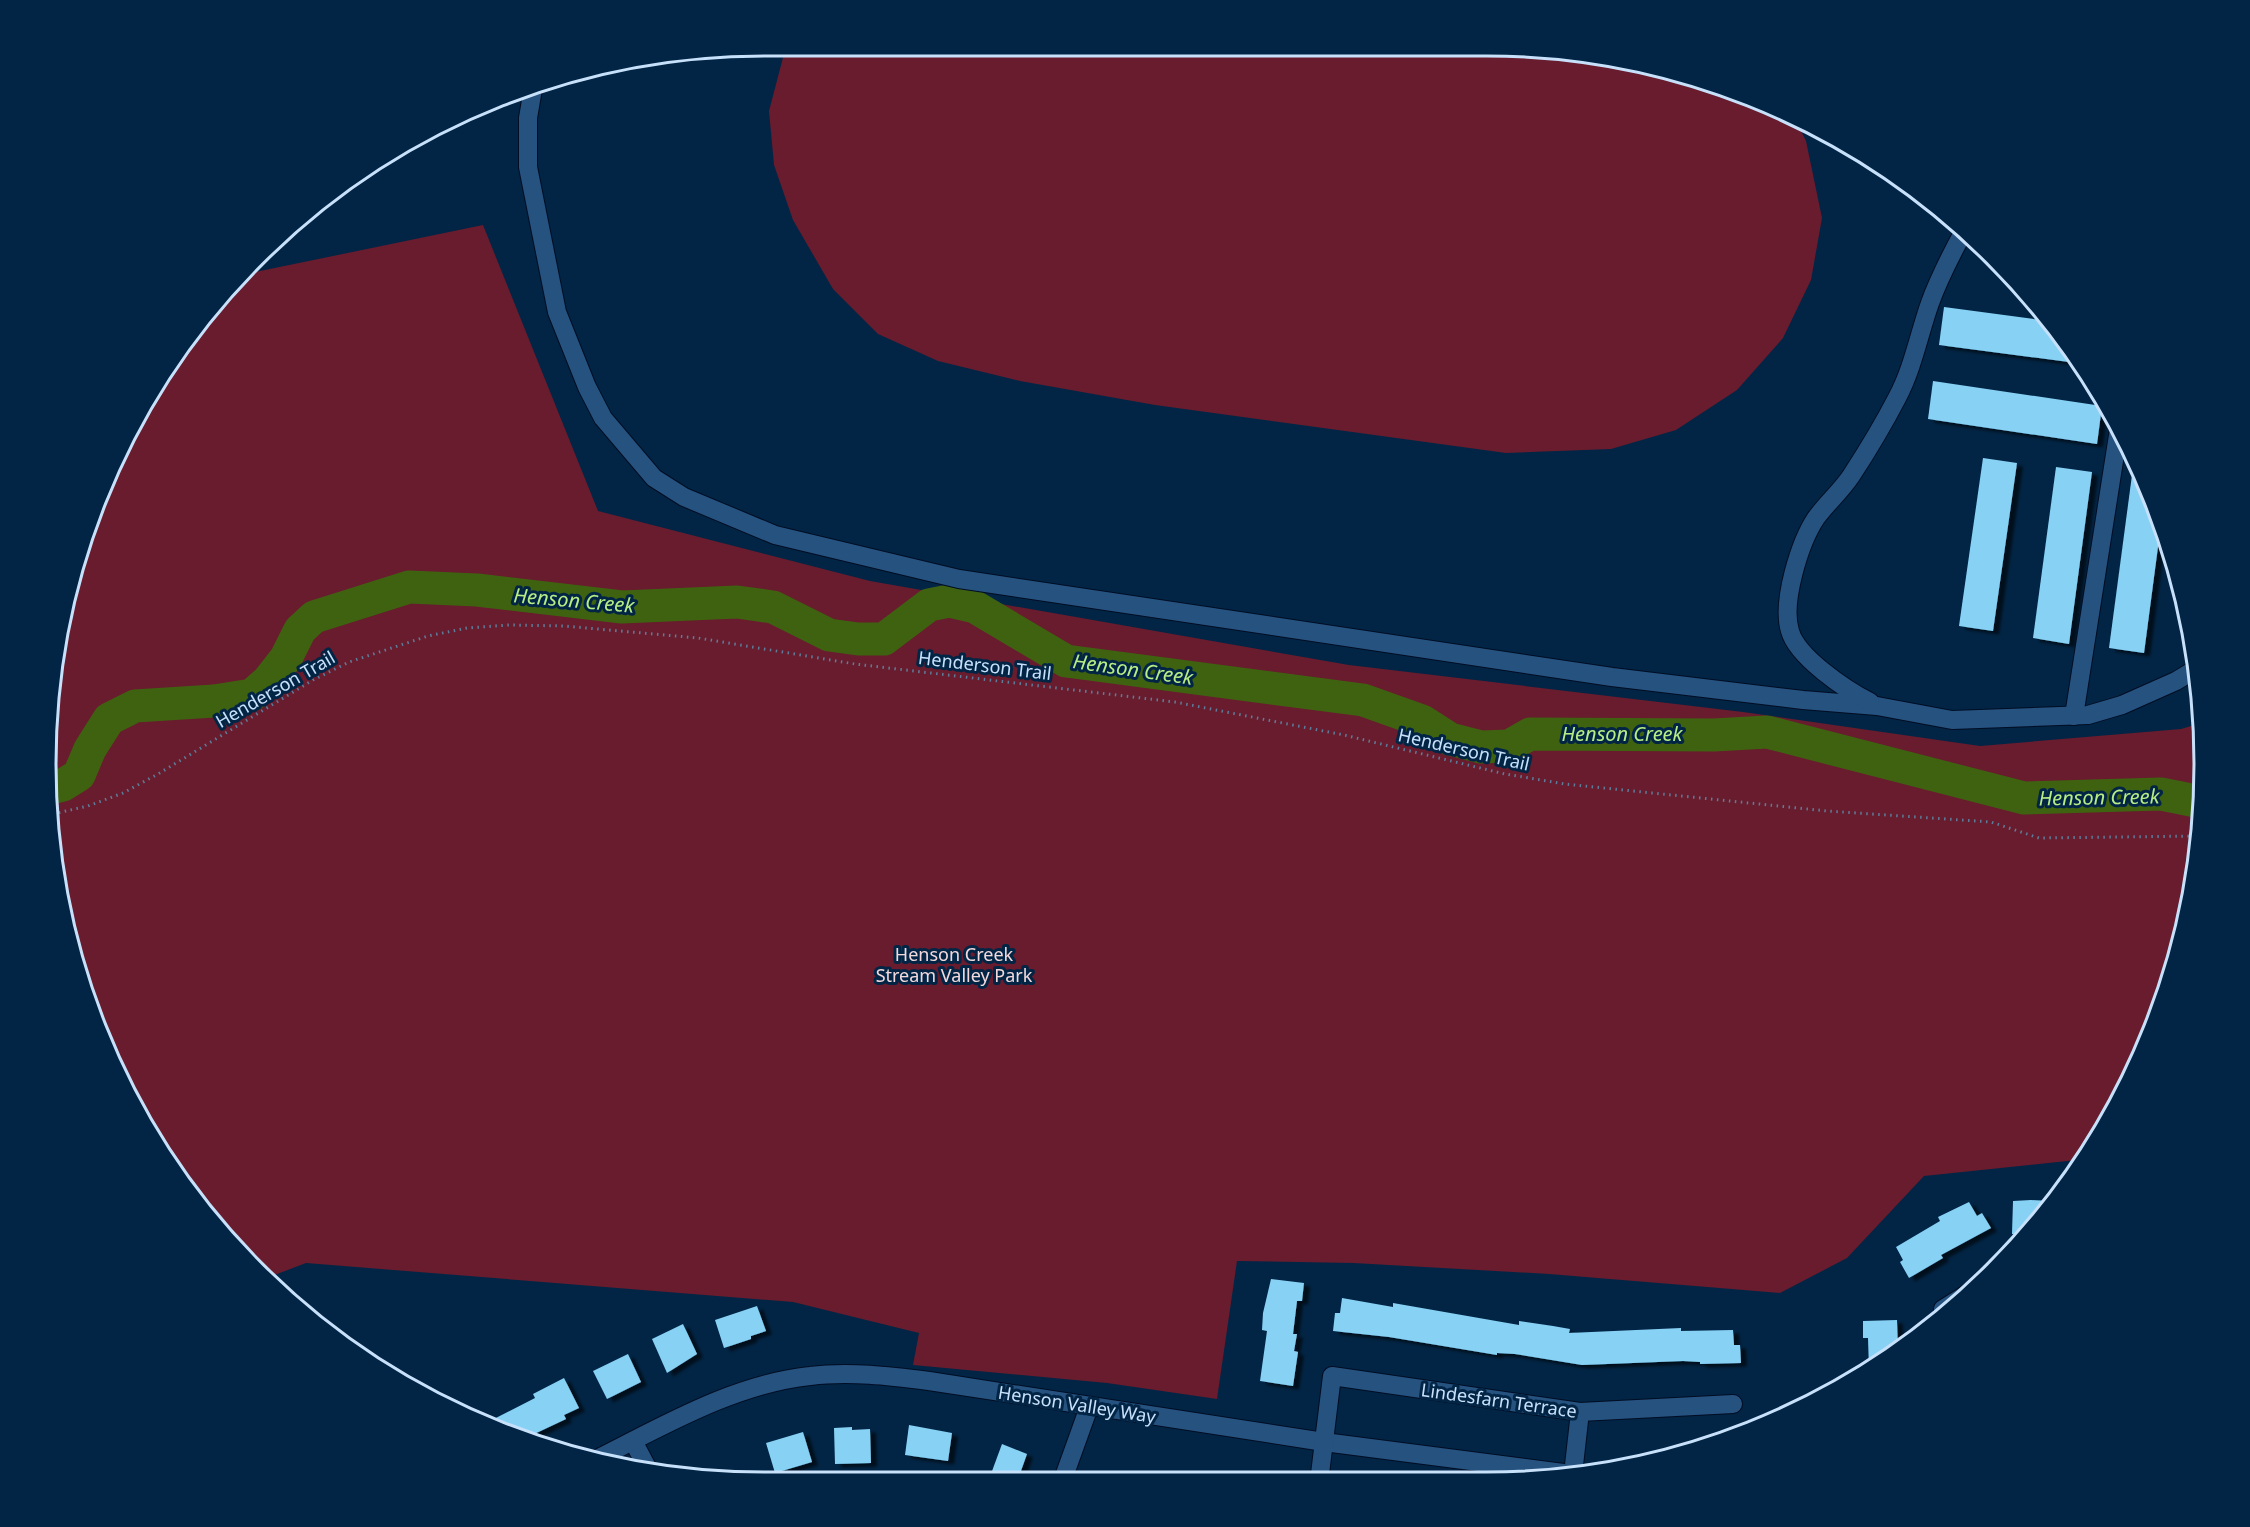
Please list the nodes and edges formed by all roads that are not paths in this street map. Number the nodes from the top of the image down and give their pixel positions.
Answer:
1 (532, 94) edge
2 (1961, 238) edge
3 (2117, 442) edge
4 (2188, 674) edge
5 (1877, 706) junction
6 (2074, 716) junction
7 (1733, 1404) dead end
8 (1089, 1407) junction
9 (1580, 1412) junction
10 (633, 1441) junction
11 (1324, 1442) junction
12 (608, 1454) edge
13 (644, 1461) edge
14 (1573, 1466) edge
15 (1537, 1470) edge
16 (1066, 1472) edge
17 (1320, 1472) edge

1 - 5 street
2 - 5 street
3 - 6 street
4 - 6 street
5 - 6 street
7 - 9 street, Lindesfarn Terrace
8 - 10 street, Henson Valley Way
8 - 11 street, Henson Valley Way
8 - 16 street
9 - 11 street, Lindesfarn Terrace
9 - 14 street
10 - 12 street, Henson Valley Way
10 - 13 street
11 - 15 street, Henson Valley Way
11 - 17 street

